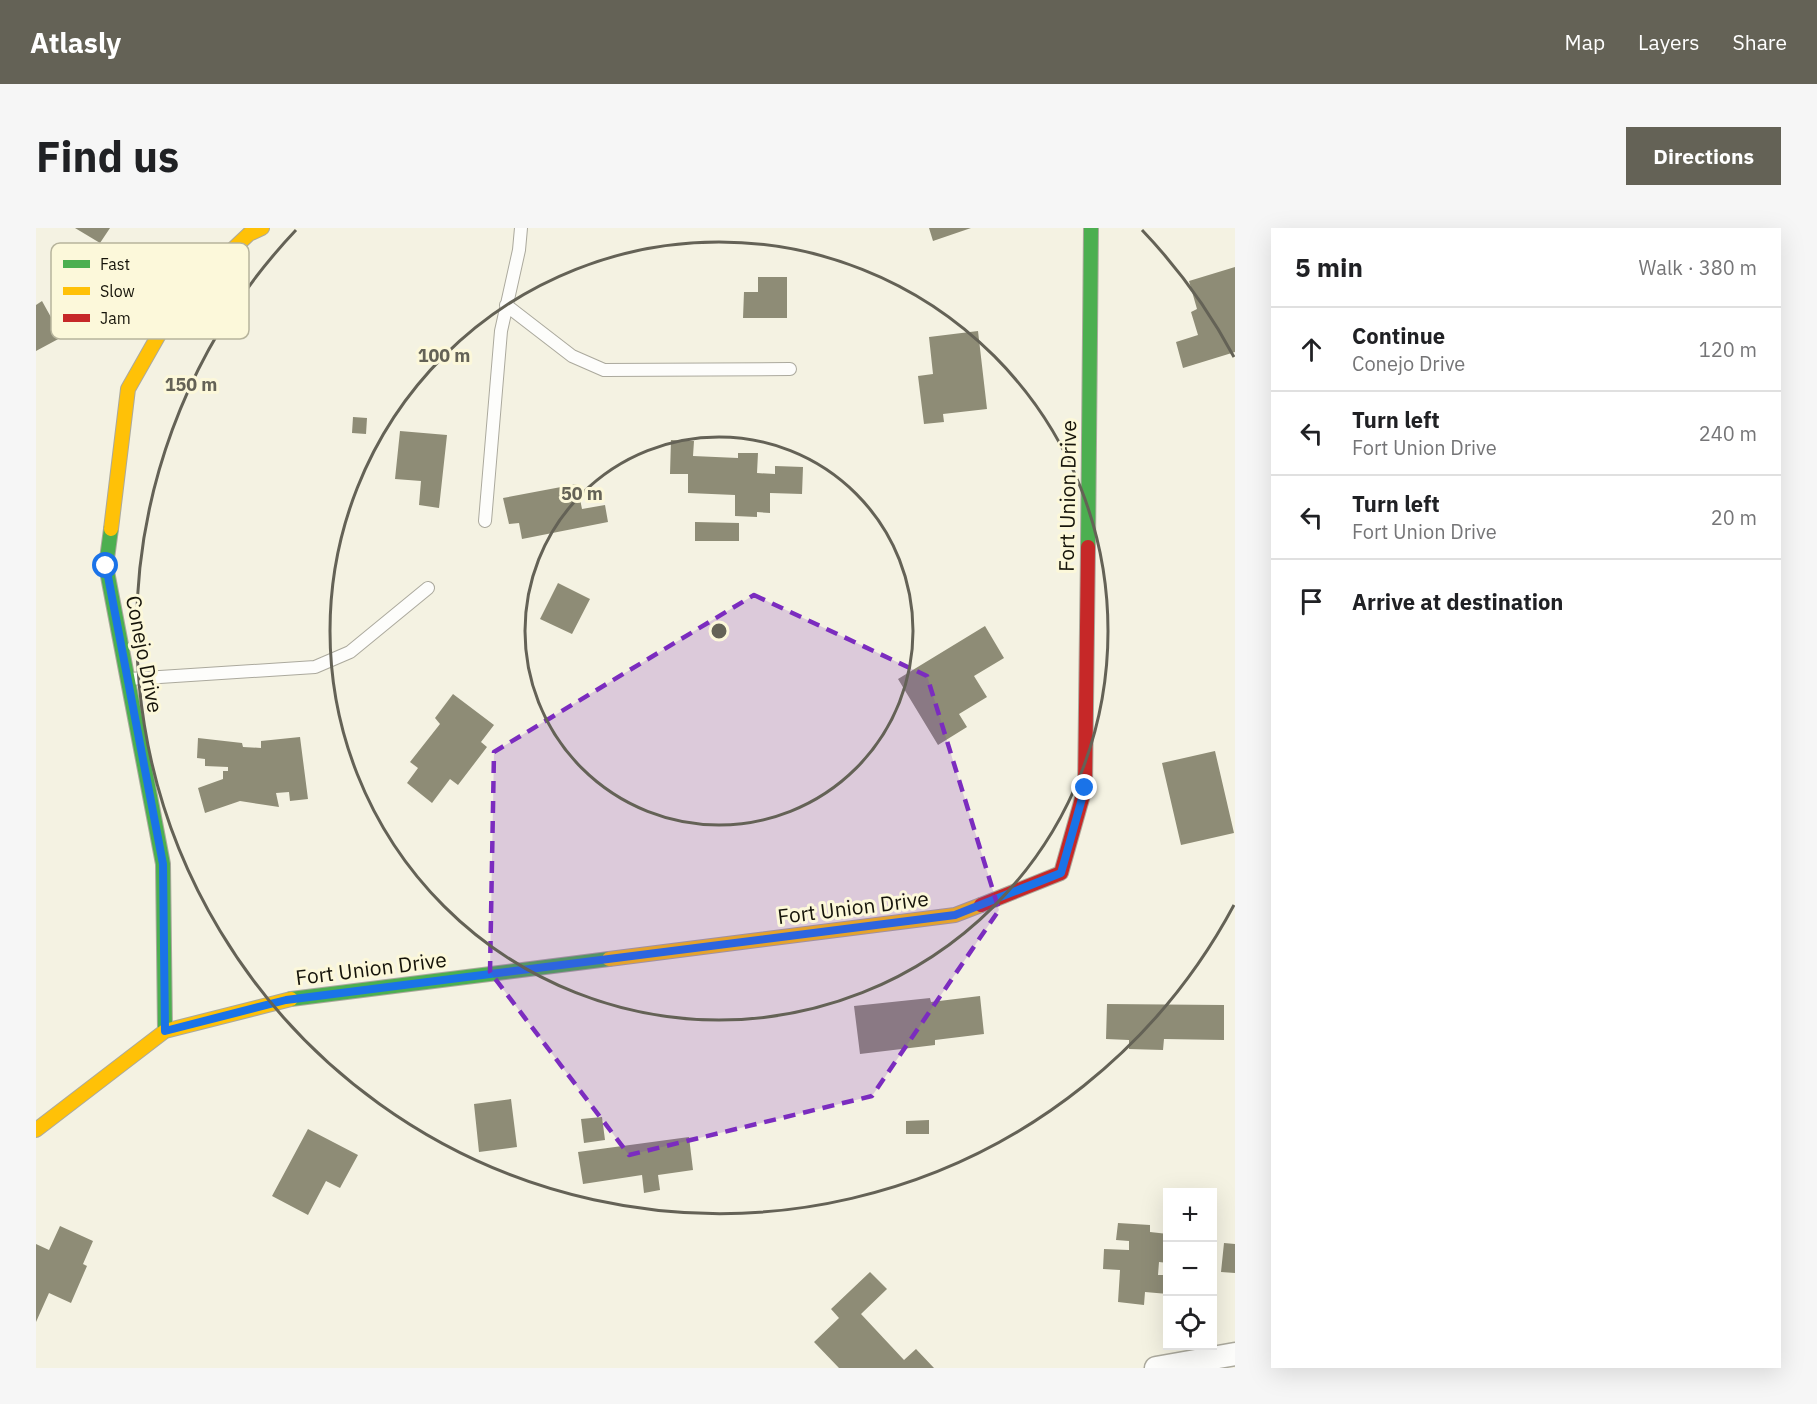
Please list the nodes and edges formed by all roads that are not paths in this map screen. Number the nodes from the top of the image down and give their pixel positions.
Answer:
1 (262, 228) edge
2 (521, 228) edge
3 (1091, 228) edge
4 (239, 243) edge
5 (506, 305) junction
6 (156, 339) edge
7 (790, 369) dead end
8 (485, 521) dead end
9 (428, 588) dead end
10 (128, 679) junction
11 (165, 1031) junction
12 (36, 1130) edge
13 (1235, 1354) edge
14 (1156, 1368) edge

1 - 4 street, Conejo Drive
2 - 5 lane
3 - 11 street, Fort Union Drive
5 - 7 lane
5 - 8 lane
6 - 10 street, Conejo Drive
9 - 10 lane
10 - 11 street, Conejo Drive
11 - 12 street, Fort Union Drive
13 - 14 street

